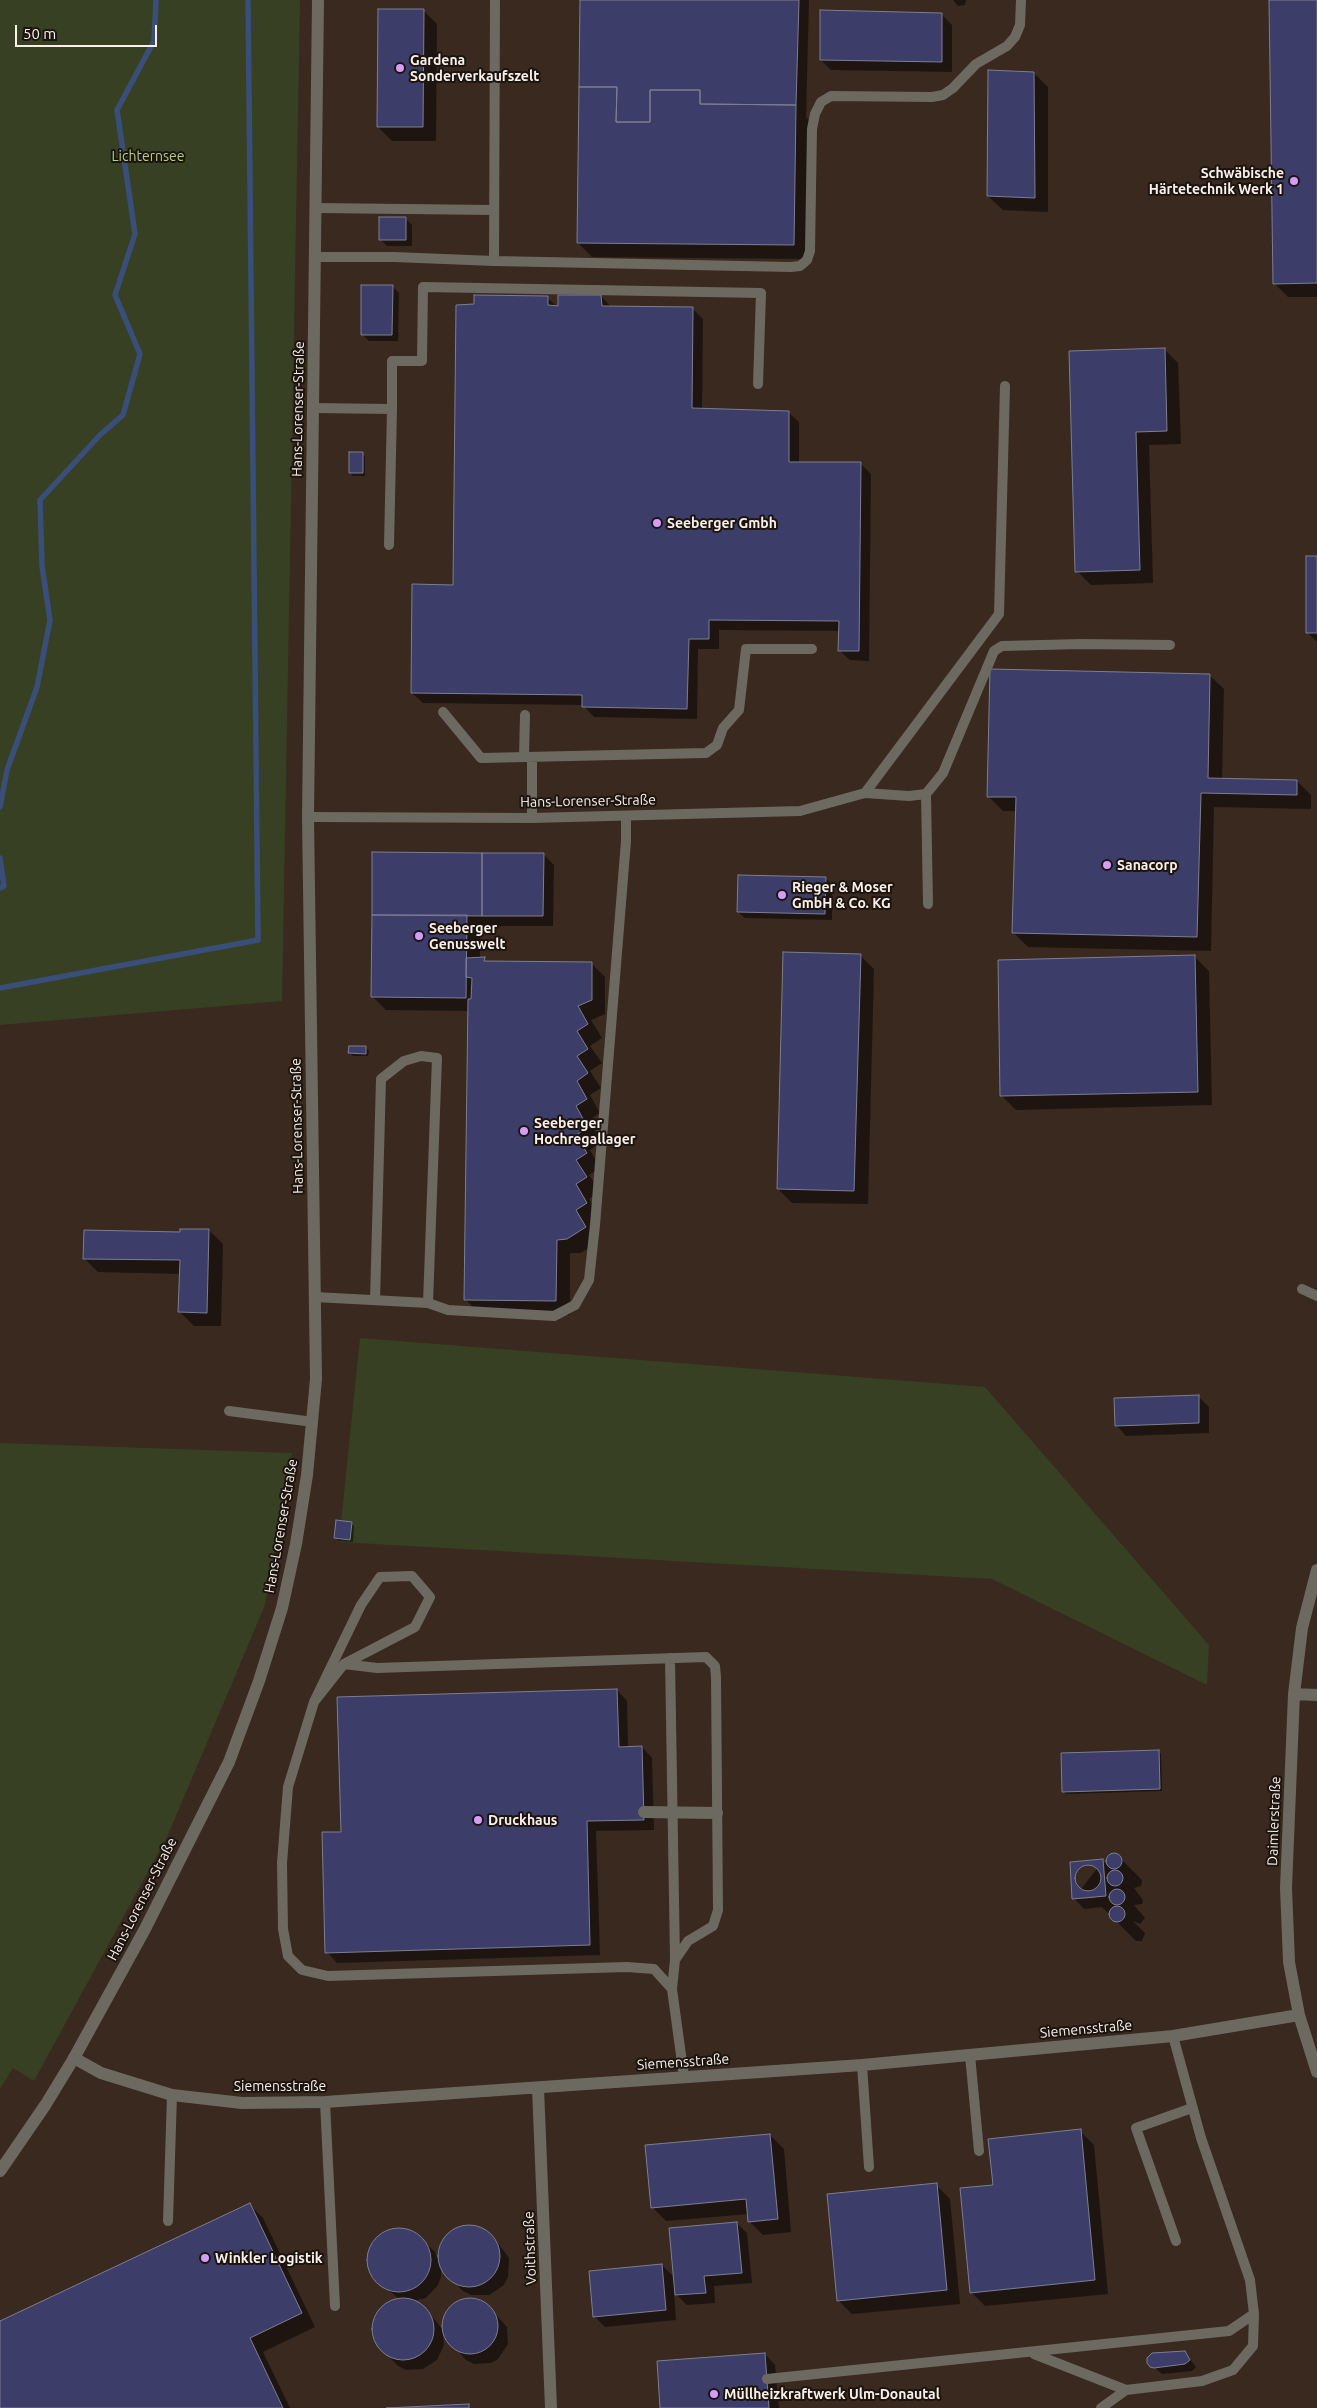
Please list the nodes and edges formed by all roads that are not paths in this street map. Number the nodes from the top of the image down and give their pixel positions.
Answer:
1 (318, 0) edge
2 (495, 0) edge
3 (1021, 0) edge
4 (316, 208) junction
5 (494, 210) junction
6 (315, 257) junction
7 (494, 261) junction
8 (758, 384) dead end
9 (1005, 386) dead end
10 (313, 408) junction
11 (392, 409) junction
12 (389, 545) dead end
13 (1170, 645) dead end
14 (812, 649) dead end
15 (443, 712) dead end
16 (525, 715) dead end
17 (528, 757) junction
18 (866, 793) junction
19 (926, 794) junction
20 (626, 816) junction
21 (308, 817) junction
22 (532, 818) junction
23 (928, 904) dead end
24 (1302, 1289) dead end
25 (1317, 1296) edge
26 (315, 1297) junction
27 (375, 1300) junction
28 (428, 1303) junction
29 (229, 1411) dead end
30 (313, 1422) junction
31 (1317, 1570) edge
32 (670, 1658) junction
33 (344, 1664) junction
34 (1294, 1694) junction
35 (1317, 1695) edge
36 (314, 1702) junction
37 (644, 1812) dead end
38 (673, 1813) junction
39 (717, 1813) junction
40 (675, 1960) junction
41 (672, 1989) junction
42 (1299, 2015) junction
43 (1173, 2036) junction
44 (970, 2055) junction
45 (74, 2058) junction
46 (862, 2065) junction
47 (1317, 2072) edge
48 (684, 2077) junction
49 (538, 2088) junction
50 (172, 2095) junction
51 (325, 2102) junction
52 (1192, 2108) junction
53 (979, 2151) dead end
54 (869, 2167) dead end
55 (0, 2171) edge
56 (168, 2220) dead end
57 (1176, 2241) dead end
58 (335, 2306) dead end
59 (1254, 2314) junction
60 (1031, 2352) junction
61 (767, 2379) dead end
62 (1126, 2390) junction
63 (551, 2408) edge
64 (1101, 2408) edge

1 - 4 street, Hans-Lorenser-Straße
2 - 5 lane
3 - 7 lane
4 - 5 lane
4 - 6 street, Hans-Lorenser-Straße
5 - 7 lane
6 - 7 lane
6 - 10 street, Hans-Lorenser-Straße
8 - 11 lane
9 - 18 lane
10 - 11 lane
10 - 21 street, Hans-Lorenser-Straße
11 - 12 lane
13 - 19 lane
14 - 17 lane
15 - 17 lane
16 - 17 lane
17 - 22 lane
18 - 19 lane
18 - 20 lane, Hans-Lorenser-Straße
19 - 23 lane
20 - 22 lane, Hans-Lorenser-Straße
20 - 28 lane
21 - 22 lane, Hans-Lorenser-Straße
21 - 26 street, Hans-Lorenser-Straße
24 - 25 lane
26 - 27 lane
26 - 30 street, Hans-Lorenser-Straße
27 - 28 lane
27 - 28 lane
29 - 30 lane
30 - 45 street, Hans-Lorenser-Straße
31 - 34 street, Daimlerstraße
32 - 33 lane
32 - 38 lane
32 - 39 lane
33 - 36 lane
33 - 36 lane
34 - 35 street
34 - 42 street, Daimlerstraße
36 - 41 lane
37 - 38 street
38 - 39 street
38 - 40 lane
39 - 40 lane
40 - 41 lane
41 - 48 lane
42 - 43 street, Siemensstraße
42 - 47 street, Daimlerstraße
43 - 44 street, Siemensstraße
43 - 52 lane
44 - 46 street, Siemensstraße
44 - 53 lane
45 - 50 street, Siemensstraße
45 - 55 street, Hans-Lorenser-Straße
46 - 48 street, Siemensstraße
46 - 54 lane
48 - 49 street, Siemensstraße
49 - 51 street, Siemensstraße
49 - 63 street, Voithstraße
50 - 51 street, Siemensstraße
50 - 56 lane
51 - 58 lane
52 - 57 lane
52 - 59 lane
59 - 60 lane
59 - 62 lane
60 - 61 lane
60 - 62 lane
62 - 64 lane

